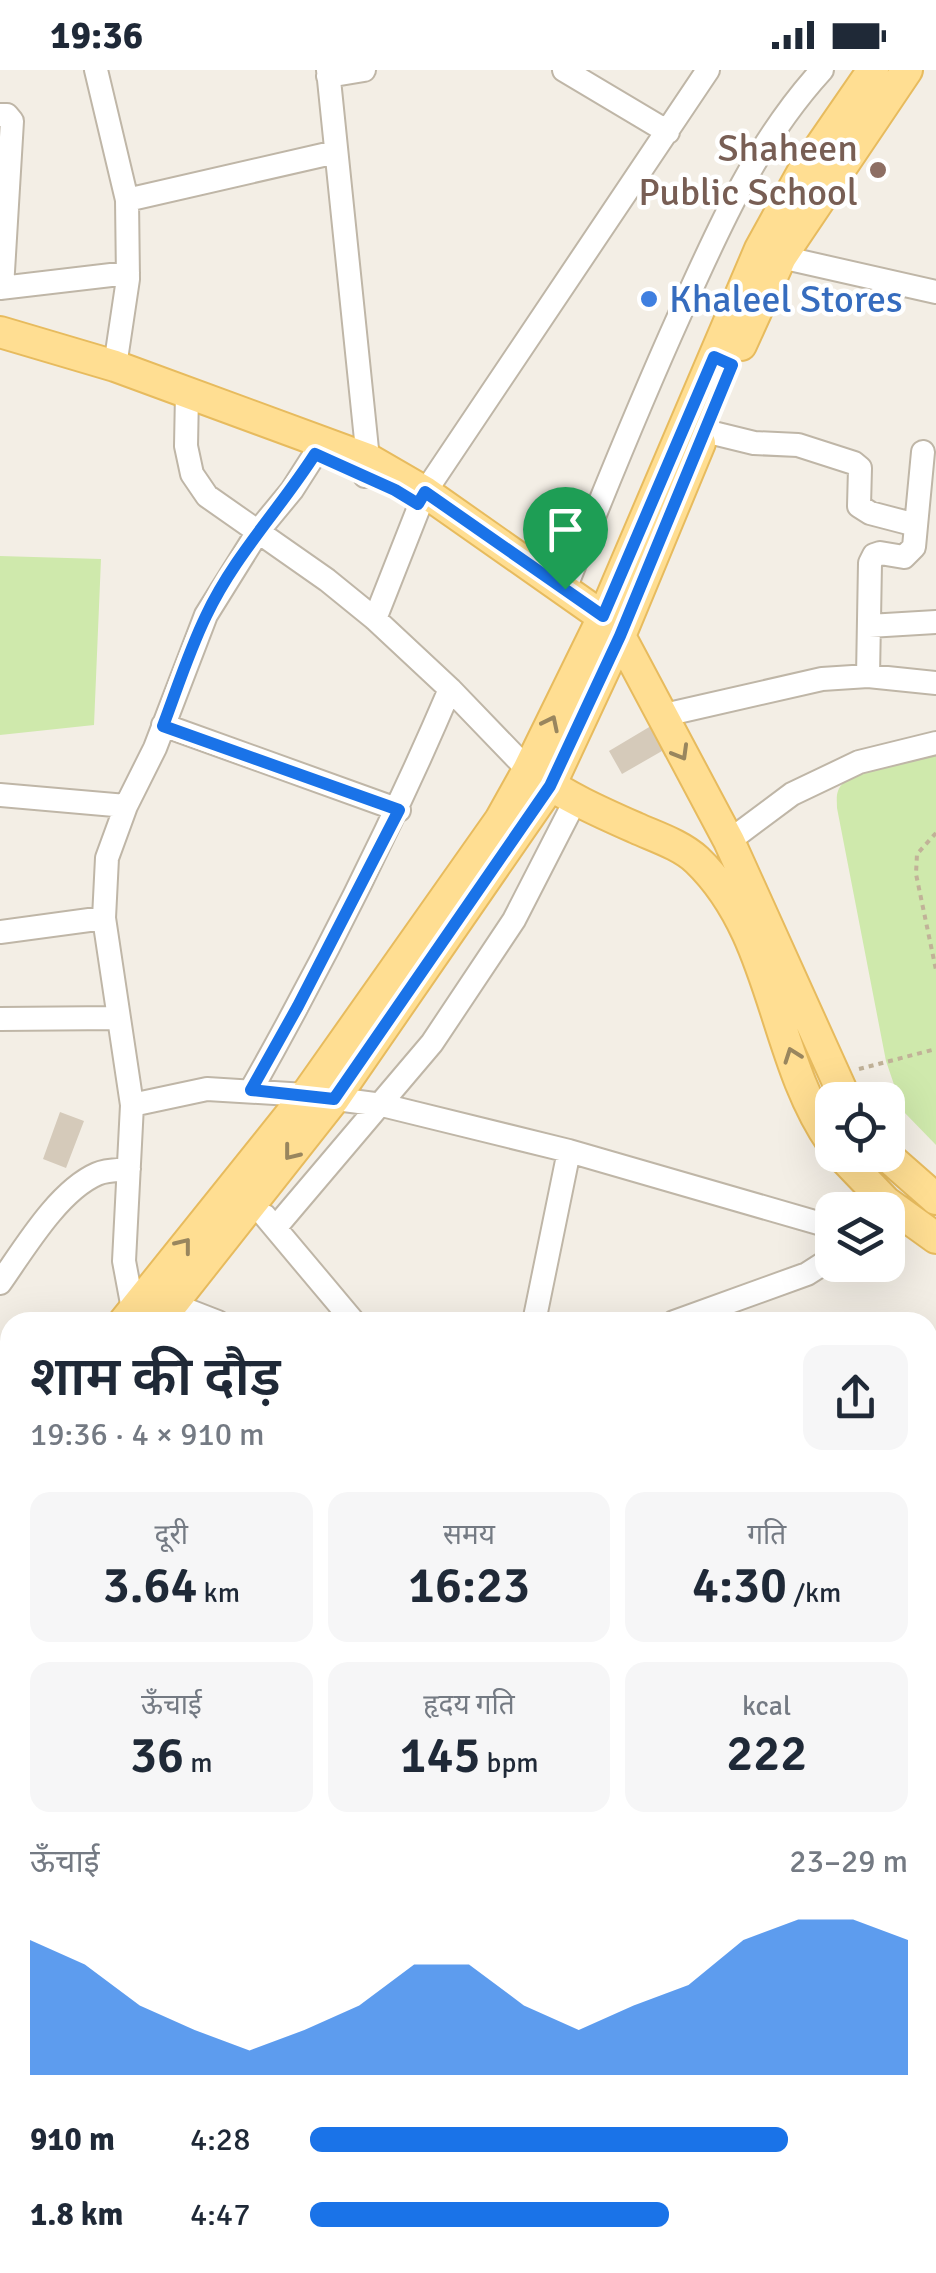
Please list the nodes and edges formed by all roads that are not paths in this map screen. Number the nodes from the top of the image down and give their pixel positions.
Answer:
1 (96, 70) edge
2 (364, 70) edge
3 (564, 70) edge
4 (708, 70) edge
5 (822, 70) edge
6 (873, 70) edge
7 (907, 70) edge
8 (328, 73) edge
9 (0, 114) edge
10 (668, 132) junction
11 (336, 152) junction
12 (127, 200) junction
13 (781, 257) junction
14 (128, 273) junction
15 (1, 288) edge
16 (936, 292) edge
17 (0, 332) edge
18 (0, 344) edge
19 (723, 361) junction
20 (115, 366) junction
21 (187, 399) junction
22 (705, 431) junction
23 (924, 452) dead end
24 (315, 454) junction
25 (367, 467) junction
26 (422, 498) junction
27 (916, 525) junction
28 (259, 530) junction
29 (565, 589) junction
30 (375, 619) junction
31 (936, 622) edge
32 (869, 626) junction
33 (606, 629) junction
34 (868, 676) junction
35 (936, 683) edge
36 (450, 689) junction
37 (660, 716) junction
38 (163, 726) junction
39 (936, 743) edge
40 (551, 786) junction
41 (0, 795) edge
42 (126, 806) junction
43 (399, 810) junction
44 (729, 841) junction
45 (104, 918) junction
46 (0, 932) edge
47 (118, 1018) junction
48 (0, 1020) edge
49 (838, 1082) edge
50 (251, 1090) junction
51 (320, 1097) junction
52 (382, 1105) junction
53 (132, 1106) junction
54 (815, 1114) edge
55 (569, 1151) junction
56 (129, 1169) junction
57 (854, 1172) edge
58 (905, 1172) edge
59 (910, 1177) junction
60 (871, 1192) edge
61 (896, 1192) edge
62 (936, 1200) edge
63 (252, 1203) junction
64 (905, 1219) edge
65 (815, 1222) edge
66 (276, 1227) junction
67 (936, 1238) edge
68 (815, 1269) edge
69 (0, 1283) edge
70 (160, 1312) edge
71 (346, 1312) edge
72 (536, 1312) edge
73 (702, 1312) edge

1 - 12 street
2 - 8 street
3 - 10 street
4 - 10 street
5 - 29 street
6 - 19 main road
7 - 13 main road
8 - 11 street
9 - 15 street
10 - 26 street
11 - 12 street
11 - 25 street
12 - 14 street
13 - 16 street
13 - 19 main road
14 - 15 street
14 - 20 street
17 - 20 main road
18 - 21 main road
19 - 22 main road
19 - 33 main road
20 - 21 main road
21 - 24 main road
21 - 25 main road
21 - 28 street
22 - 27 street
22 - 33 main road
23 - 27 street
24 - 25 main road
24 - 28 street
25 - 26 main road
26 - 29 main road
26 - 30 street
26 - 33 main road
27 - 32 street
28 - 30 street
28 - 38 street
29 - 33 main road
30 - 36 street
31 - 32 street
32 - 34 street
33 - 37 main road
33 - 40 main road
34 - 35 street
34 - 37 street
36 - 40 street
36 - 43 street
37 -> 44 main road
38 - 42 street
38 - 43 street
39 - 44 street
40 - 51 main road
40 - 52 street
54 -> 40 main road
41 - 42 street
42 - 45 street
43 - 50 street
44 - 49 main road
45 - 46 street
45 - 47 street
47 - 48 street
47 - 53 street
50 - 51 street
50 - 53 street
51 - 52 street
51 -> 63 main road
70 -> 51 main road
52 - 55 street
52 - 66 street
53 - 56 street
55 - 65 street
55 - 72 street
56 - 69 street
56 - 70 street
57 - 60 main road
58 - 59 main road
59 - 61 street
59 - 62 main road
63 - 66 street
63 - 70 main road
64 - 67 main road
66 - 71 street
68 - 73 street

